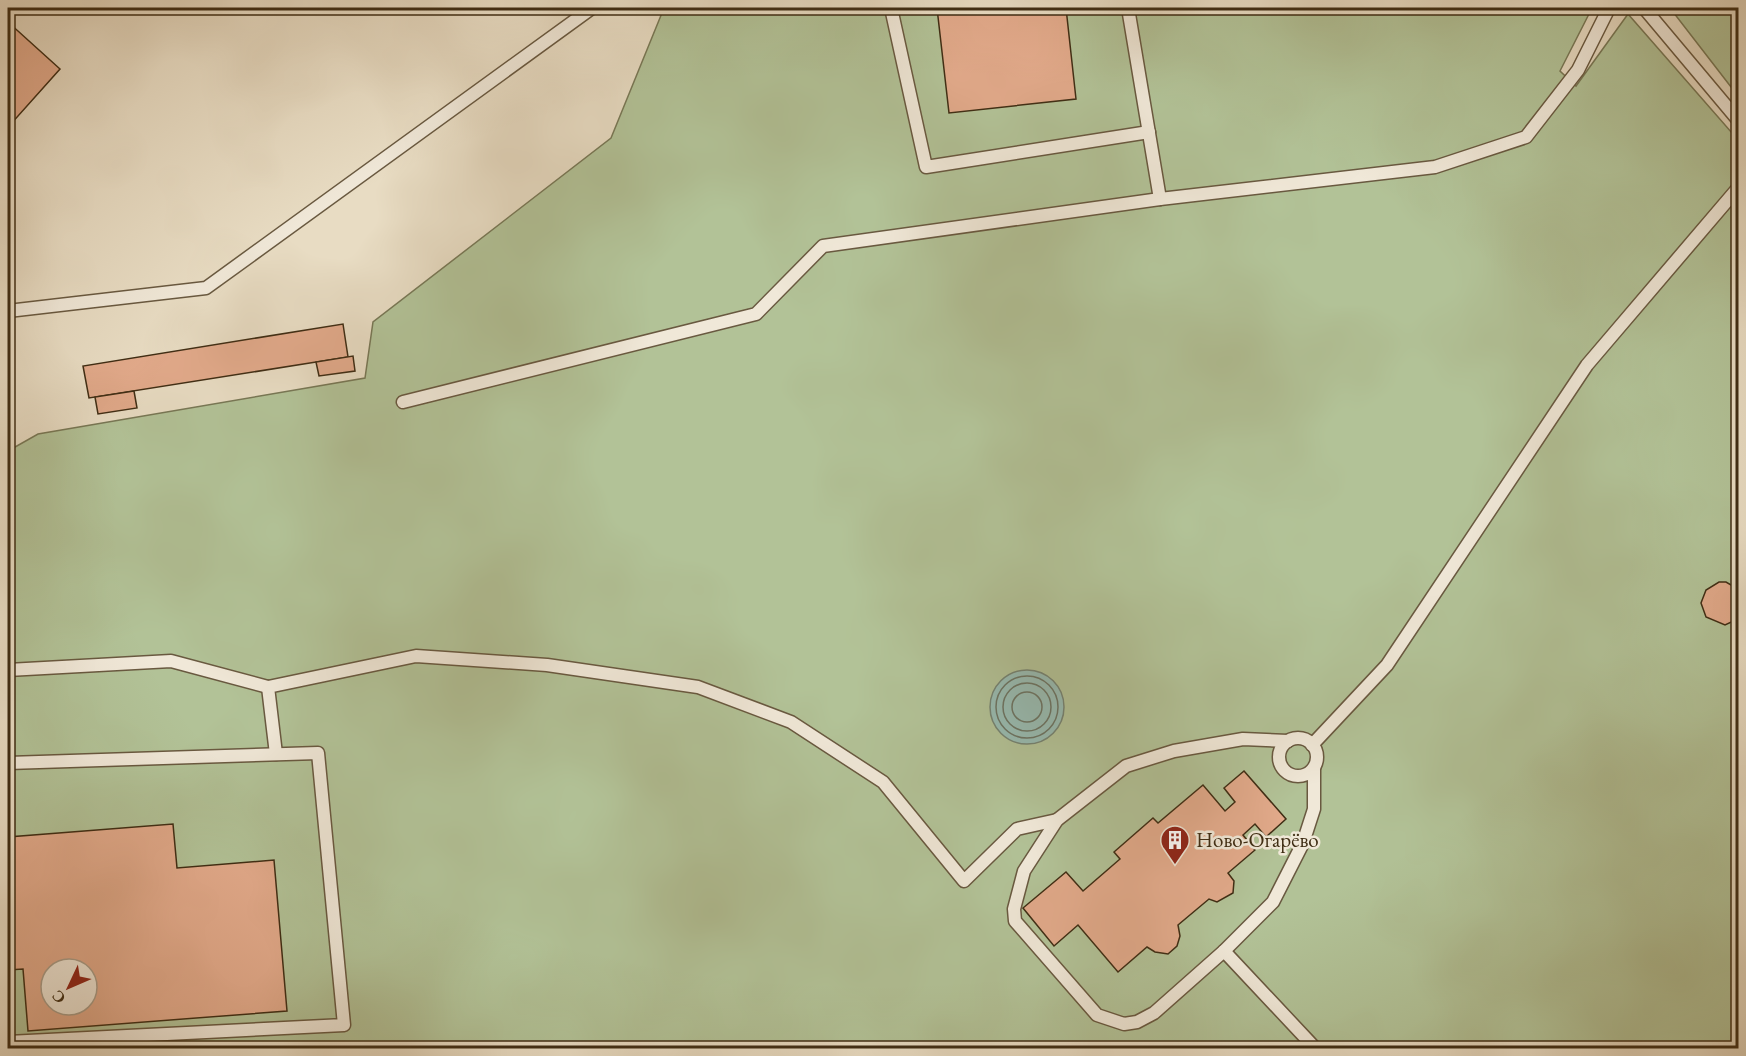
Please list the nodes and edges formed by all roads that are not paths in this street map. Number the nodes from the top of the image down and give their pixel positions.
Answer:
1 (592, 8) edge
2 (891, 8) edge
3 (1128, 8) edge
4 (1608, 8) edge
5 (1644, 8) edge
6 (1738, 120) edge
7 (1149, 132) junction
8 (1738, 188) edge
9 (1160, 199) junction
10 (8, 311) edge
11 (403, 402) dead end
12 (8, 670) edge
13 (268, 687) junction
14 (1288, 741) junction
15 (1312, 745) junction
16 (276, 754) junction
17 (8, 763) edge
18 (1314, 768) junction
19 (1057, 820) junction
20 (1224, 951) junction
21 (8, 1042) edge
22 (1315, 1048) edge

1 - 10 lane
2 - 7 lane
3 - 7 lane
4 - 9 lane
5 - 6 lane
7 - 9 lane
8 - 15 lane
9 - 11 lane
12 - 13 lane
13 - 16 lane
13 - 19 lane
14 - 15 lane
14 - 18 lane
14 - 19 lane
15 - 18 lane
16 - 17 lane
16 - 21 lane
18 - 20 lane
19 - 20 lane
20 - 22 lane

